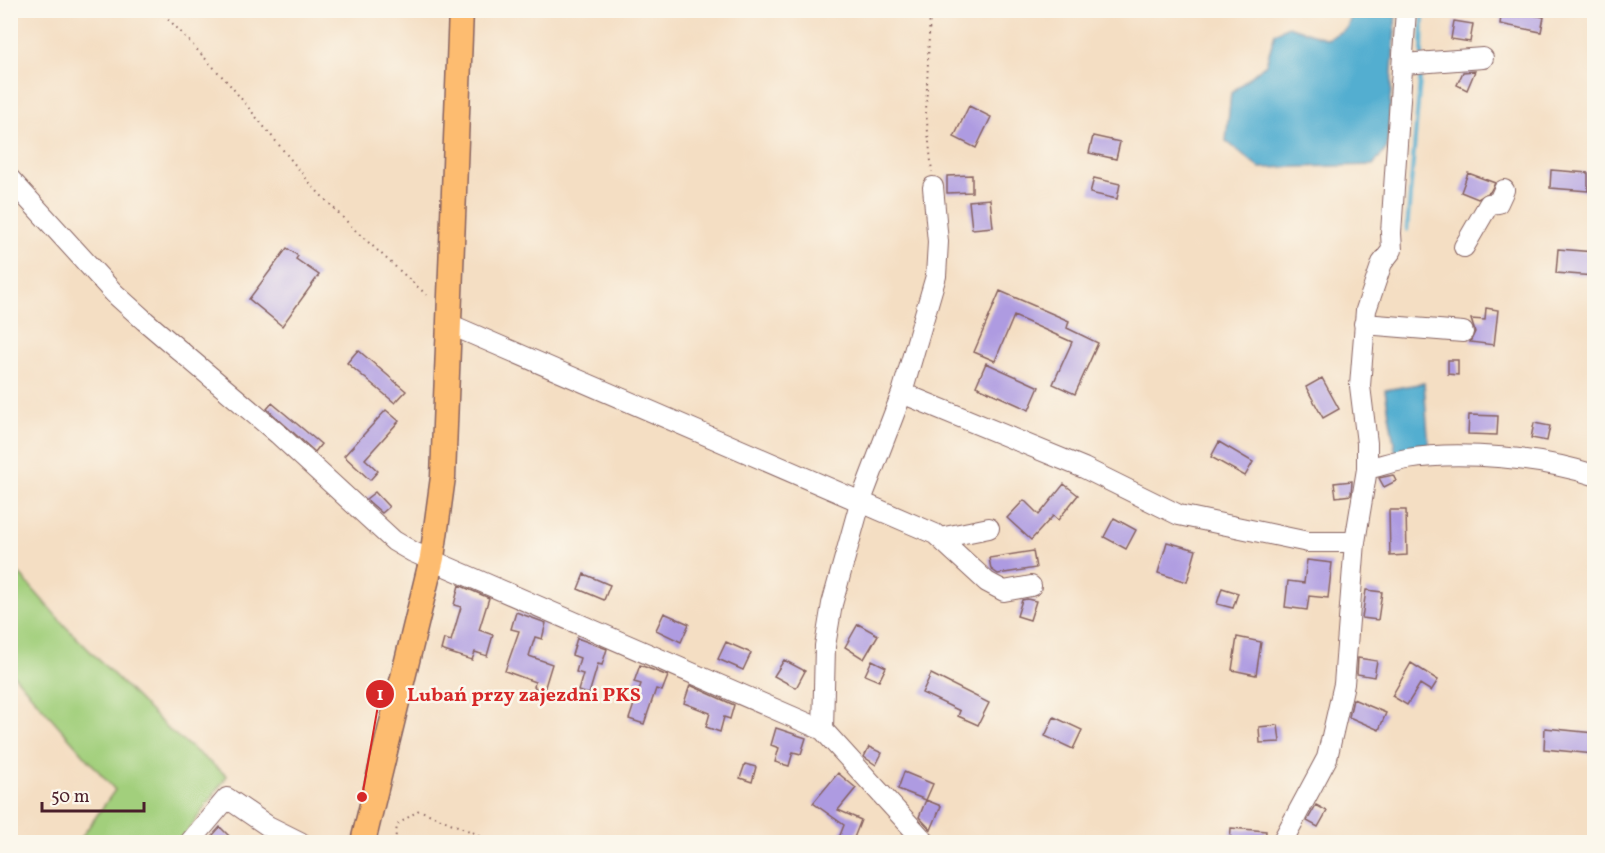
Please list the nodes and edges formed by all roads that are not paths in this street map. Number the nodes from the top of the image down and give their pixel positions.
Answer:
1 (461, 10) edge
2 (1406, 10) edge
3 (1483, 58) dead end
4 (1404, 64) junction
5 (10, 179) edge
6 (933, 187) road end
7 (1504, 190) dead end
8 (1464, 247) dead end
9 (450, 314) junction
10 (1364, 324) junction
11 (1463, 332) dead end
12 (902, 393) junction
13 (1367, 469) junction
14 (1594, 475) edge
15 (860, 503) junction
16 (989, 528) dead end
17 (940, 538) junction
18 (1355, 542) junction
19 (432, 558) junction
20 (1031, 586) dead end
21 (823, 730) junction
22 (190, 842) edge
23 (300, 843) edge
24 (363, 843) edge
25 (925, 843) edge
26 (1282, 843) edge

1 - 9 main road
2 - 4 street
3 - 4 street
4 - 10 street
5 - 19 street
6 - 12 street
7 - 8 street
9 - 15 street
9 - 19 main road
10 - 11 street
10 - 13 street
12 - 15 street
12 - 18 street
13 - 14 street
13 - 18 street
15 - 17 street
15 - 21 street
16 - 17 street
17 - 20 street
18 - 26 street
19 - 21 street
19 - 24 main road
21 - 25 street
22 - 23 street

